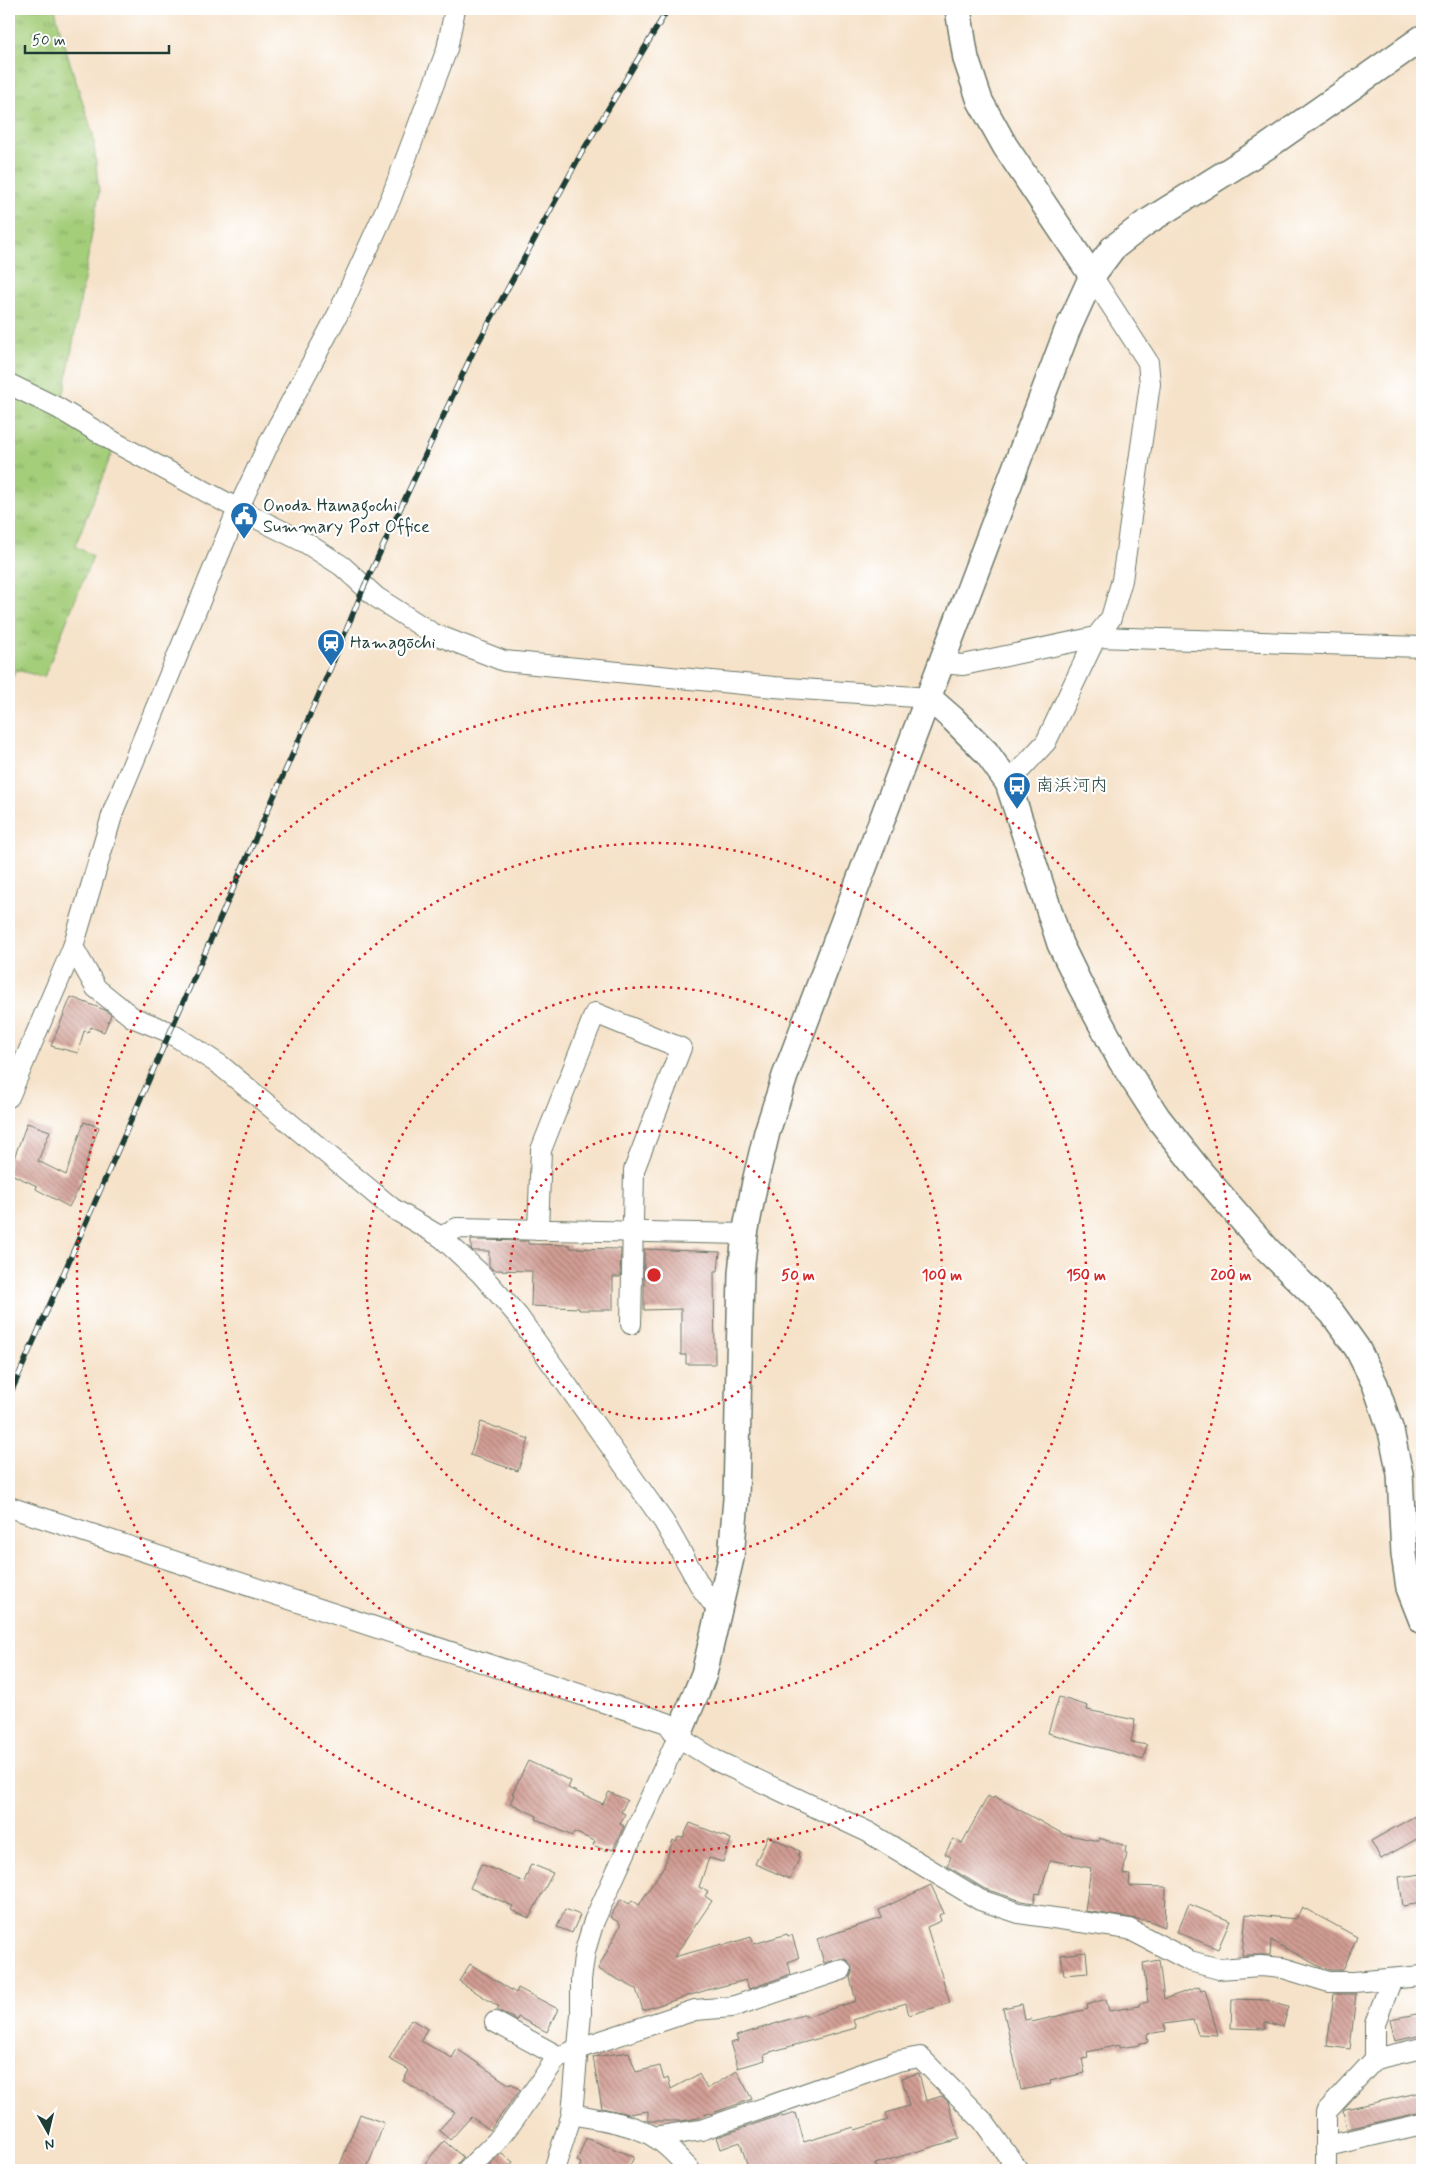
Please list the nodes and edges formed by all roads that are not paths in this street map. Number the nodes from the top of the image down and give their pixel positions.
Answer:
1 (455, 9) edge
2 (958, 9) edge
3 (1422, 38) edge
4 (1092, 276) junction
5 (9, 384) edge
6 (238, 509) junction
7 (1096, 637) junction
8 (1422, 647) edge
9 (942, 663) junction
10 (929, 698) junction
11 (1008, 783) junction
12 (73, 947) junction
13 (9, 1098) edge
14 (538, 1230) junction
15 (633, 1232) junction
16 (745, 1234) junction
17 (441, 1237) junction
18 (631, 1324) dead end
19 (9, 1507) edge
20 (720, 1613) junction
21 (1422, 1621) edge
22 (678, 1737) junction
23 (841, 1970) dead end
24 (1422, 1976) edge
25 (1392, 1979) junction
26 (495, 2022) dead end
27 (1422, 2048) edge
28 (577, 2049) junction
29 (556, 2059) junction
30 (1375, 2059) junction
31 (572, 2114) junction
32 (1422, 2124) edge
33 (654, 2137) junction
34 (1326, 2146) junction
35 (467, 2170) edge
36 (554, 2170) edge
37 (690, 2170) edge
38 (1018, 2170) edge
39 (1326, 2170) edge

1 - 6 street
2 - 4 street
3 - 4 street
4 - 7 street
4 - 9 street
5 - 6 street
6 - 10 street
6 - 12 street
7 - 8 street
7 - 9 street
7 - 11 street
9 - 10 street
10 - 11 street
10 - 16 street
11 - 21 street
12 - 13 street
12 - 17 street
14 - 15 street
14 - 15 street
14 - 17 street
15 - 16 street
15 - 18 street
16 - 20 street
17 - 20 street
19 - 22 street
20 - 22 street
22 - 25 street
22 - 28 street
23 - 28 street
24 - 25 street
25 - 30 street
26 - 29 street
27 - 30 street
28 - 29 street
28 - 31 street
29 - 35 street
30 - 34 street
31 - 33 street
31 - 36 street
32 - 34 street
33 - 37 street
33 - 38 street
34 - 39 street

